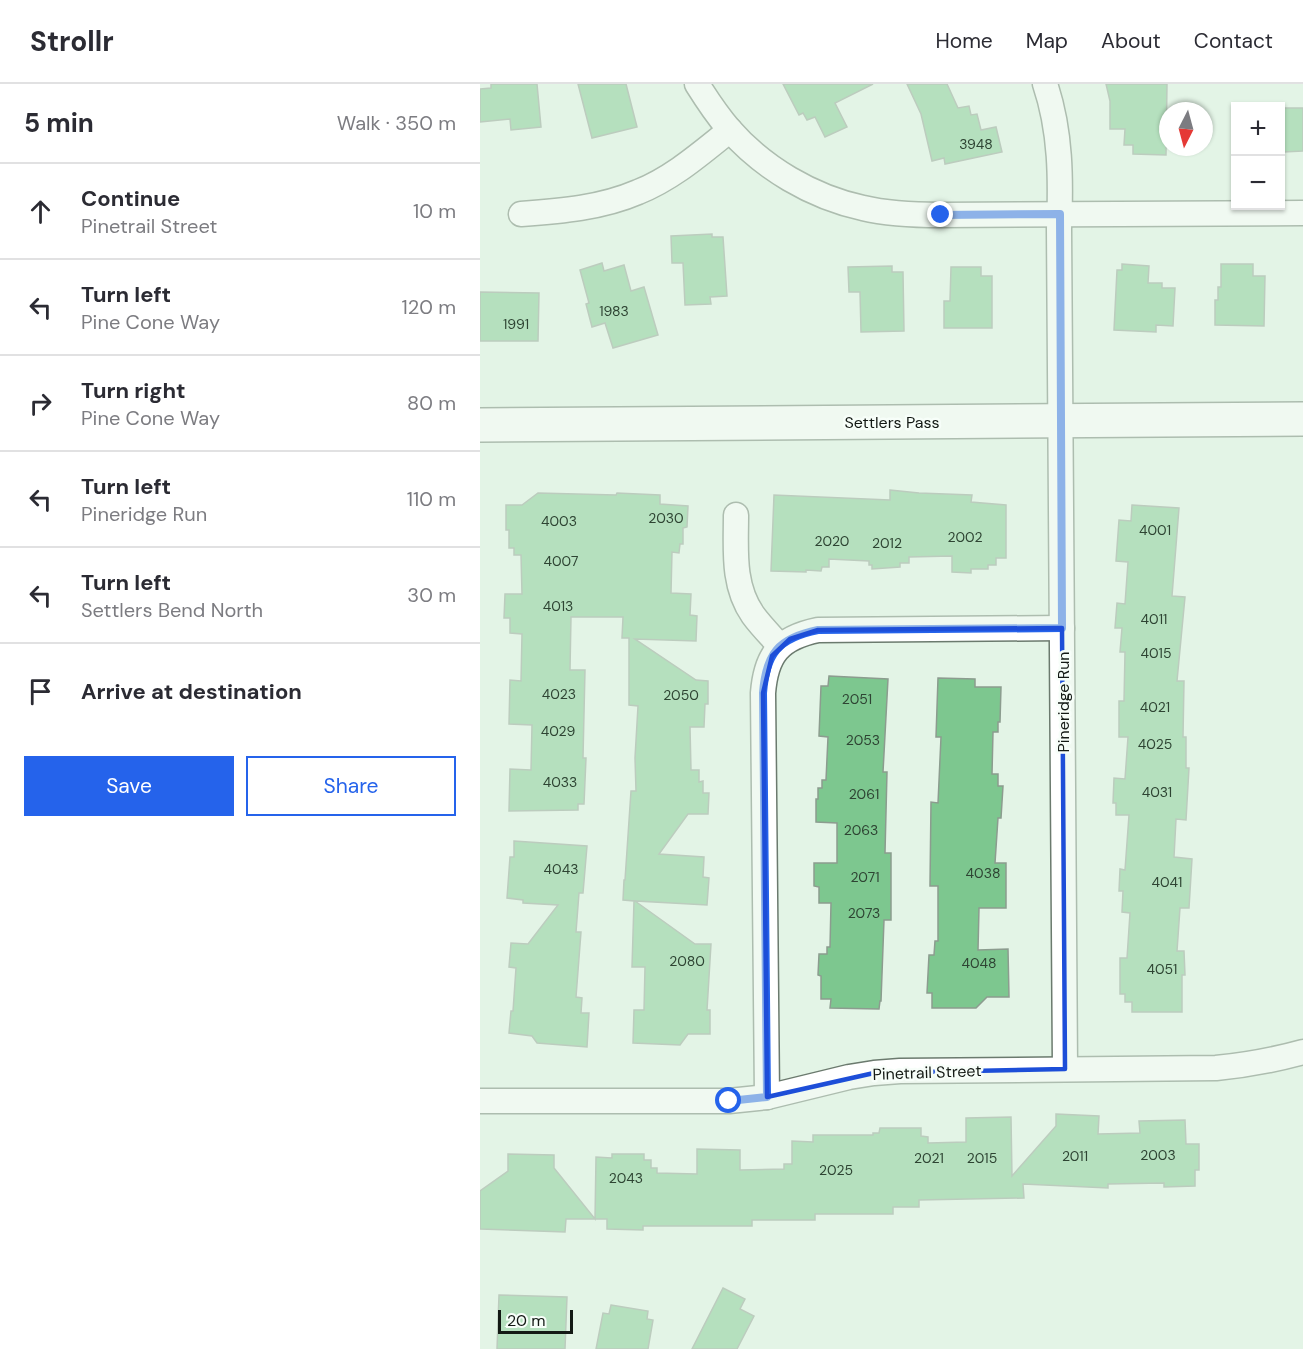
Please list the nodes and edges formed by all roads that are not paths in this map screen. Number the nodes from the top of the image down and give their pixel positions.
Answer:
1 (697, 84) edge
2 (1045, 84) edge
3 (730, 130) junction
4 (1303, 213) edge
5 (521, 214) dead end
6 (1060, 214) junction
7 (1303, 419) edge
8 (1060, 421) junction
9 (480, 425) edge
10 (736, 515) dead end
11 (1062, 628) junction
12 (780, 646) junction
13 (1303, 1052) edge
14 (1065, 1069) junction
15 (767, 1097) junction
16 (480, 1101) edge

1 - 3 street
2 - 6 street, Pineridge Run
3 - 5 street
3 - 6 street
4 - 6 street
6 - 8 street, Pineridge Run
7 - 8 street, Settlers Pass
8 - 9 street, Settlers Pass
8 - 11 street, Pineridge Run
10 - 12 street
11 - 12 street
11 - 14 street, Pineridge Run
12 - 15 street
13 - 14 street, Pinetrail Street
14 - 15 street, Pinetrail Street
15 - 16 street, Pinetrail Street

